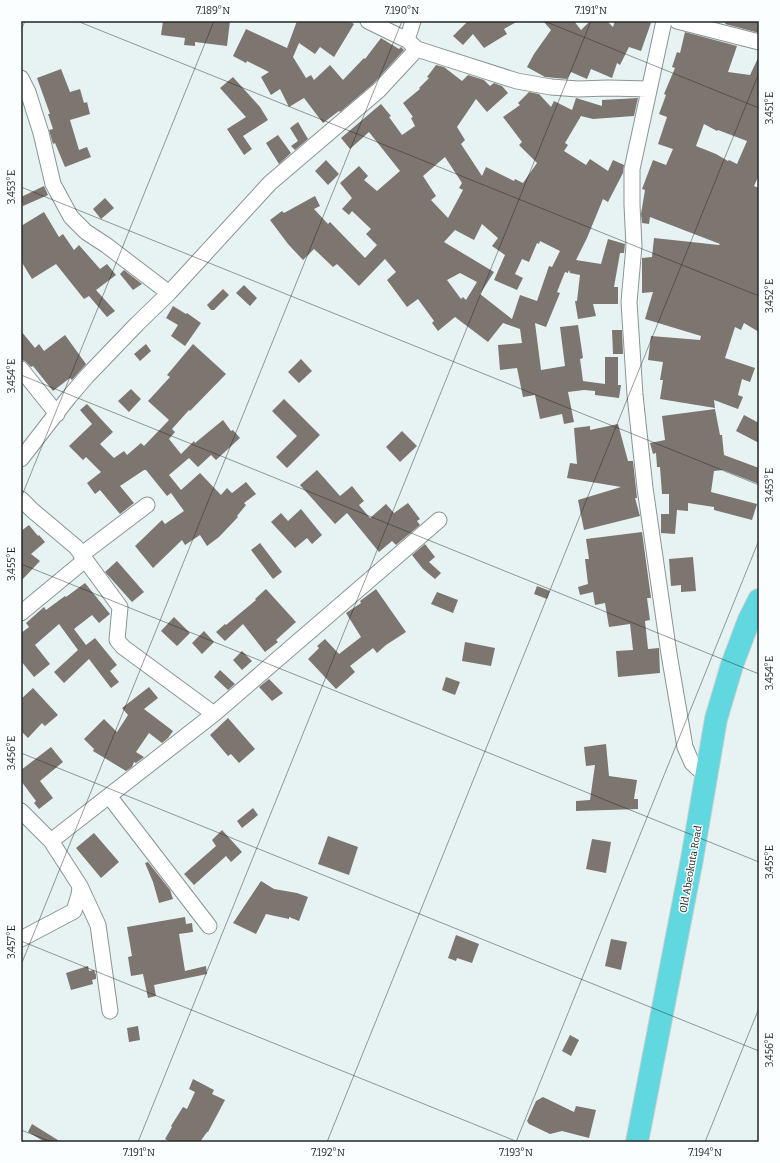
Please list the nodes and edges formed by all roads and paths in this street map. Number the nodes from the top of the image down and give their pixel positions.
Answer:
1 (368, 21) edge
2 (413, 21) edge
3 (664, 21) edge
4 (677, 21) edge
5 (759, 42) edge
6 (412, 44) junction
7 (21, 78) edge
8 (649, 89) junction
9 (169, 293) junction
10 (21, 369) edge
11 (57, 414) junction
12 (21, 460) edge
13 (21, 499) edge
14 (147, 505) dead end
15 (439, 520) dead end
16 (83, 558) junction
17 (759, 600) edge
18 (21, 613) edge
19 (214, 714) junction
20 (706, 776) junction
21 (109, 796) junction
22 (21, 811) edge
23 (51, 841) junction
24 (80, 886) junction
25 (209, 926) dead end
26 (21, 940) edge
27 (110, 1011) dead end
28 (637, 1142) edge

1 - 6 street
2 - 6 street
3 - 8 street
4 - 5 street
6 - 8 street
6 - 9 street
7 - 9 street
8 - 20 street
9 - 11 street
10 - 11 street
11 - 12 street
13 - 16 street
14 - 16 street
15 - 19 street
16 - 18 street
16 - 19 street
17 - 20 highway, Old Abeokuta Road
19 - 21 street
20 - 28 highway, Old Abeokuta Road
21 - 23 street
21 - 25 street
22 - 23 street
23 - 24 street
24 - 26 street
24 - 27 street

